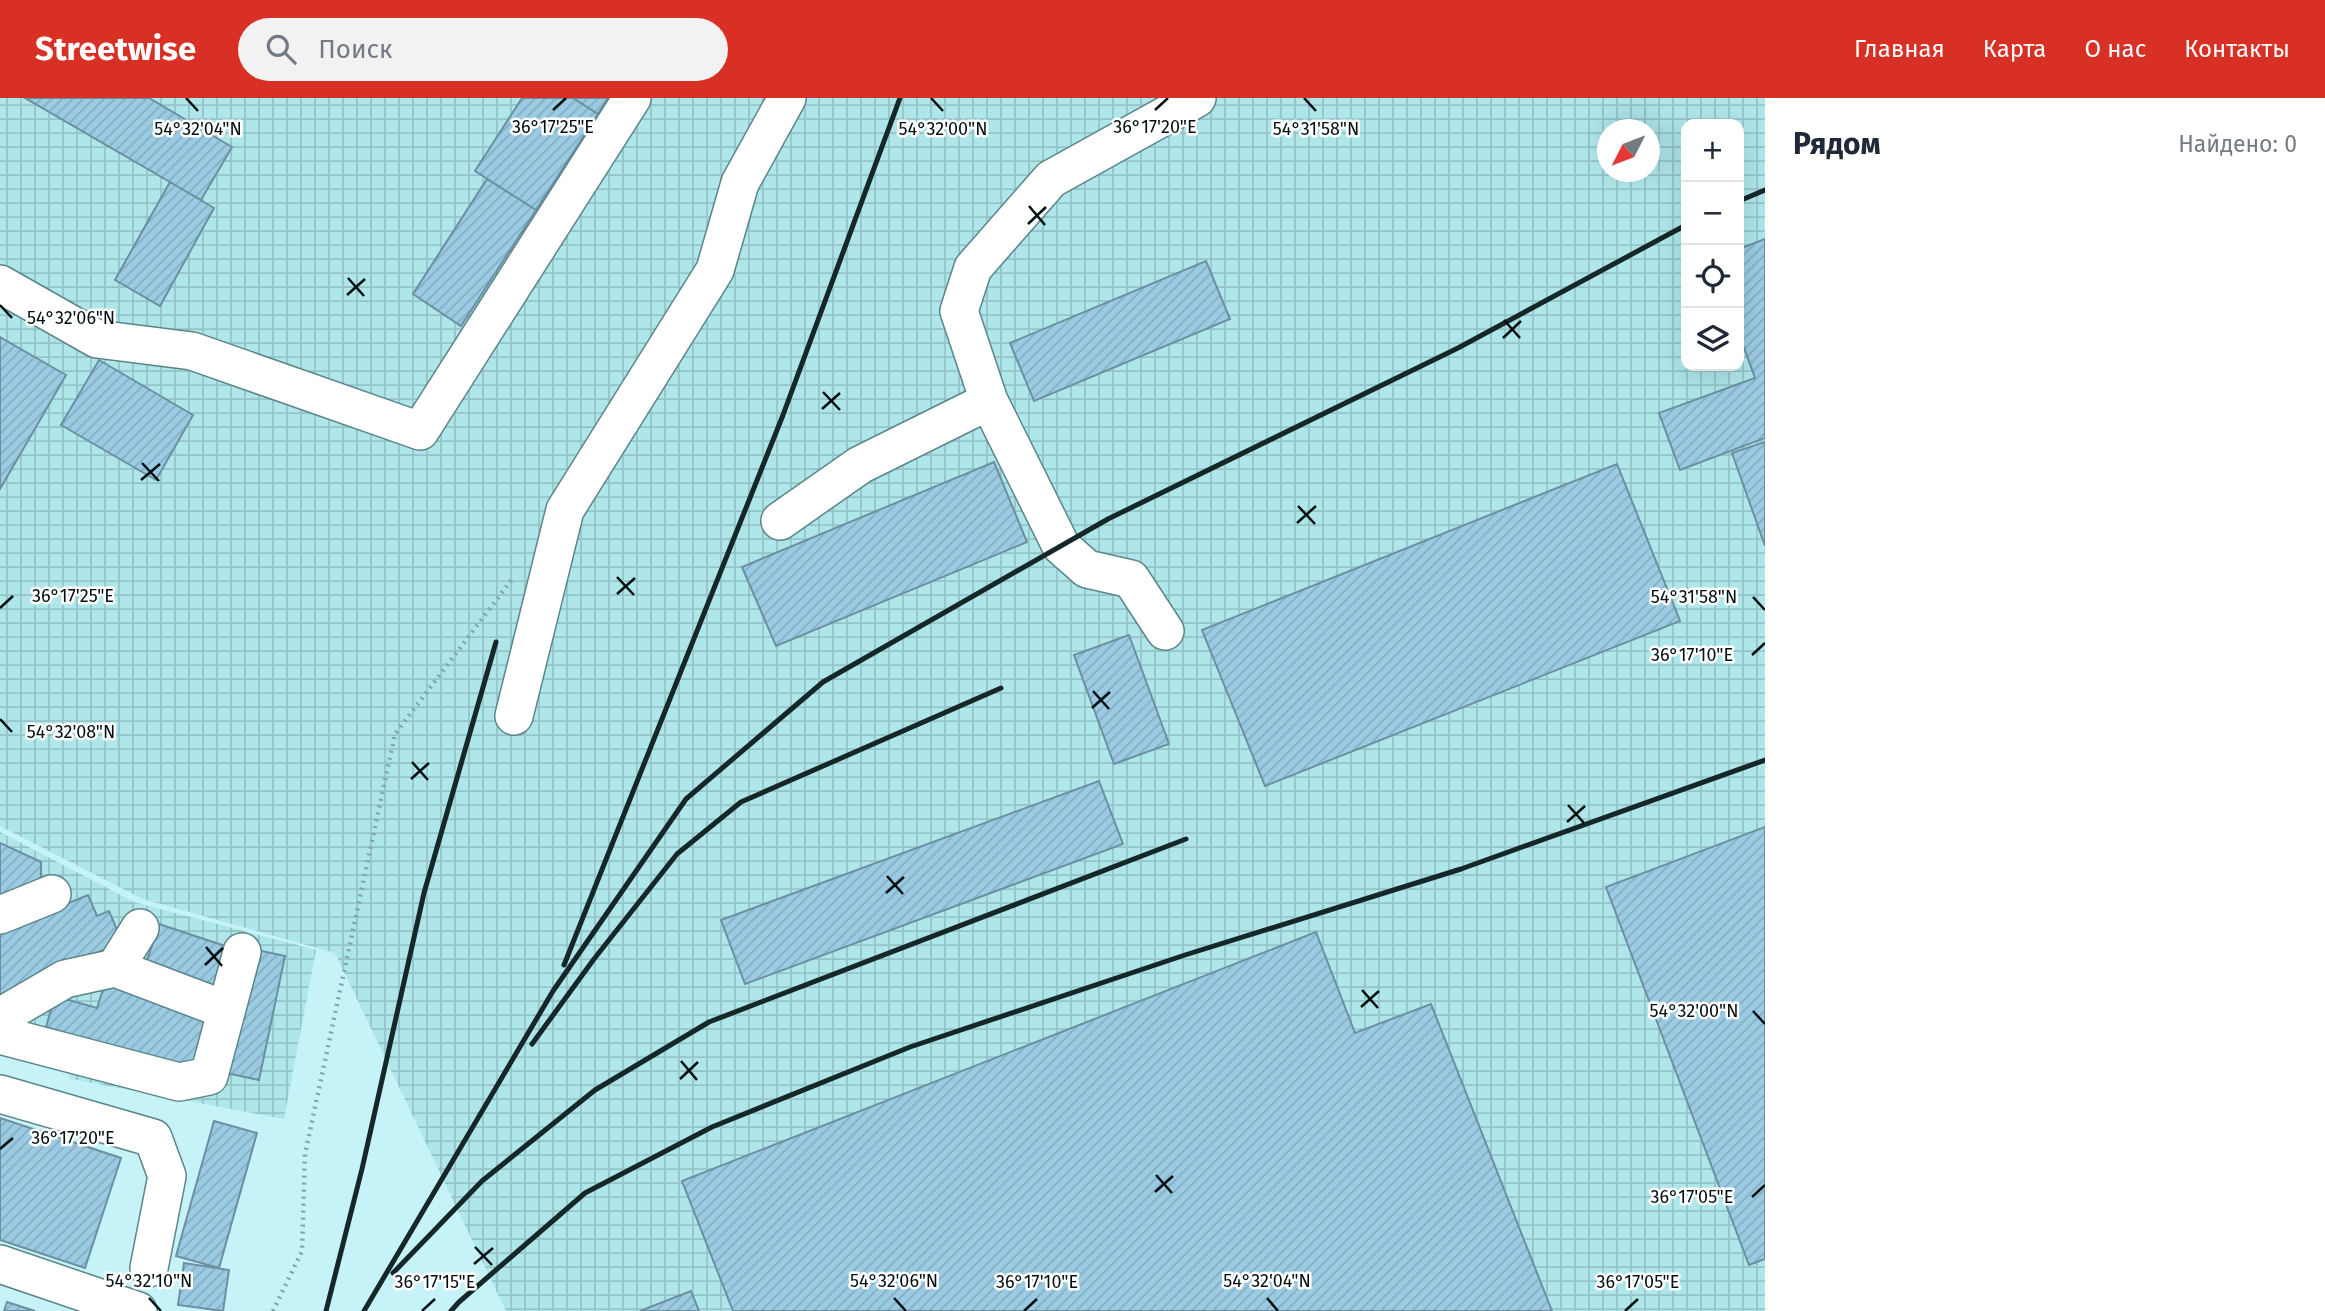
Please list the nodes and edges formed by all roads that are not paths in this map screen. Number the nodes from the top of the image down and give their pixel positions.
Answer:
1 (632, 98) edge
2 (787, 98) edge
3 (1197, 98) edge
4 (0, 284) edge
5 (989, 401) junction
6 (780, 521) dead end
7 (1165, 631) dead end
8 (514, 716) dead end
9 (52, 894) dead end
10 (0, 915) edge
11 (140, 928) dead end
12 (242, 952) dead end
13 (115, 968) junction
14 (226, 1010) junction
15 (0, 1017) edge
16 (0, 1035) edge
17 (0, 1094) edge
18 (0, 1264) edge
19 (149, 1268) dead end
20 (134, 1310) edge

1 - 4 lane
2 - 8 lane
3 - 5 lane
5 - 6 lane
5 - 7 lane
9 - 10 lane
11 - 13 lane
12 - 14 lane
13 - 14 lane
13 - 15 lane
14 - 16 lane
17 - 19 lane
18 - 20 lane

